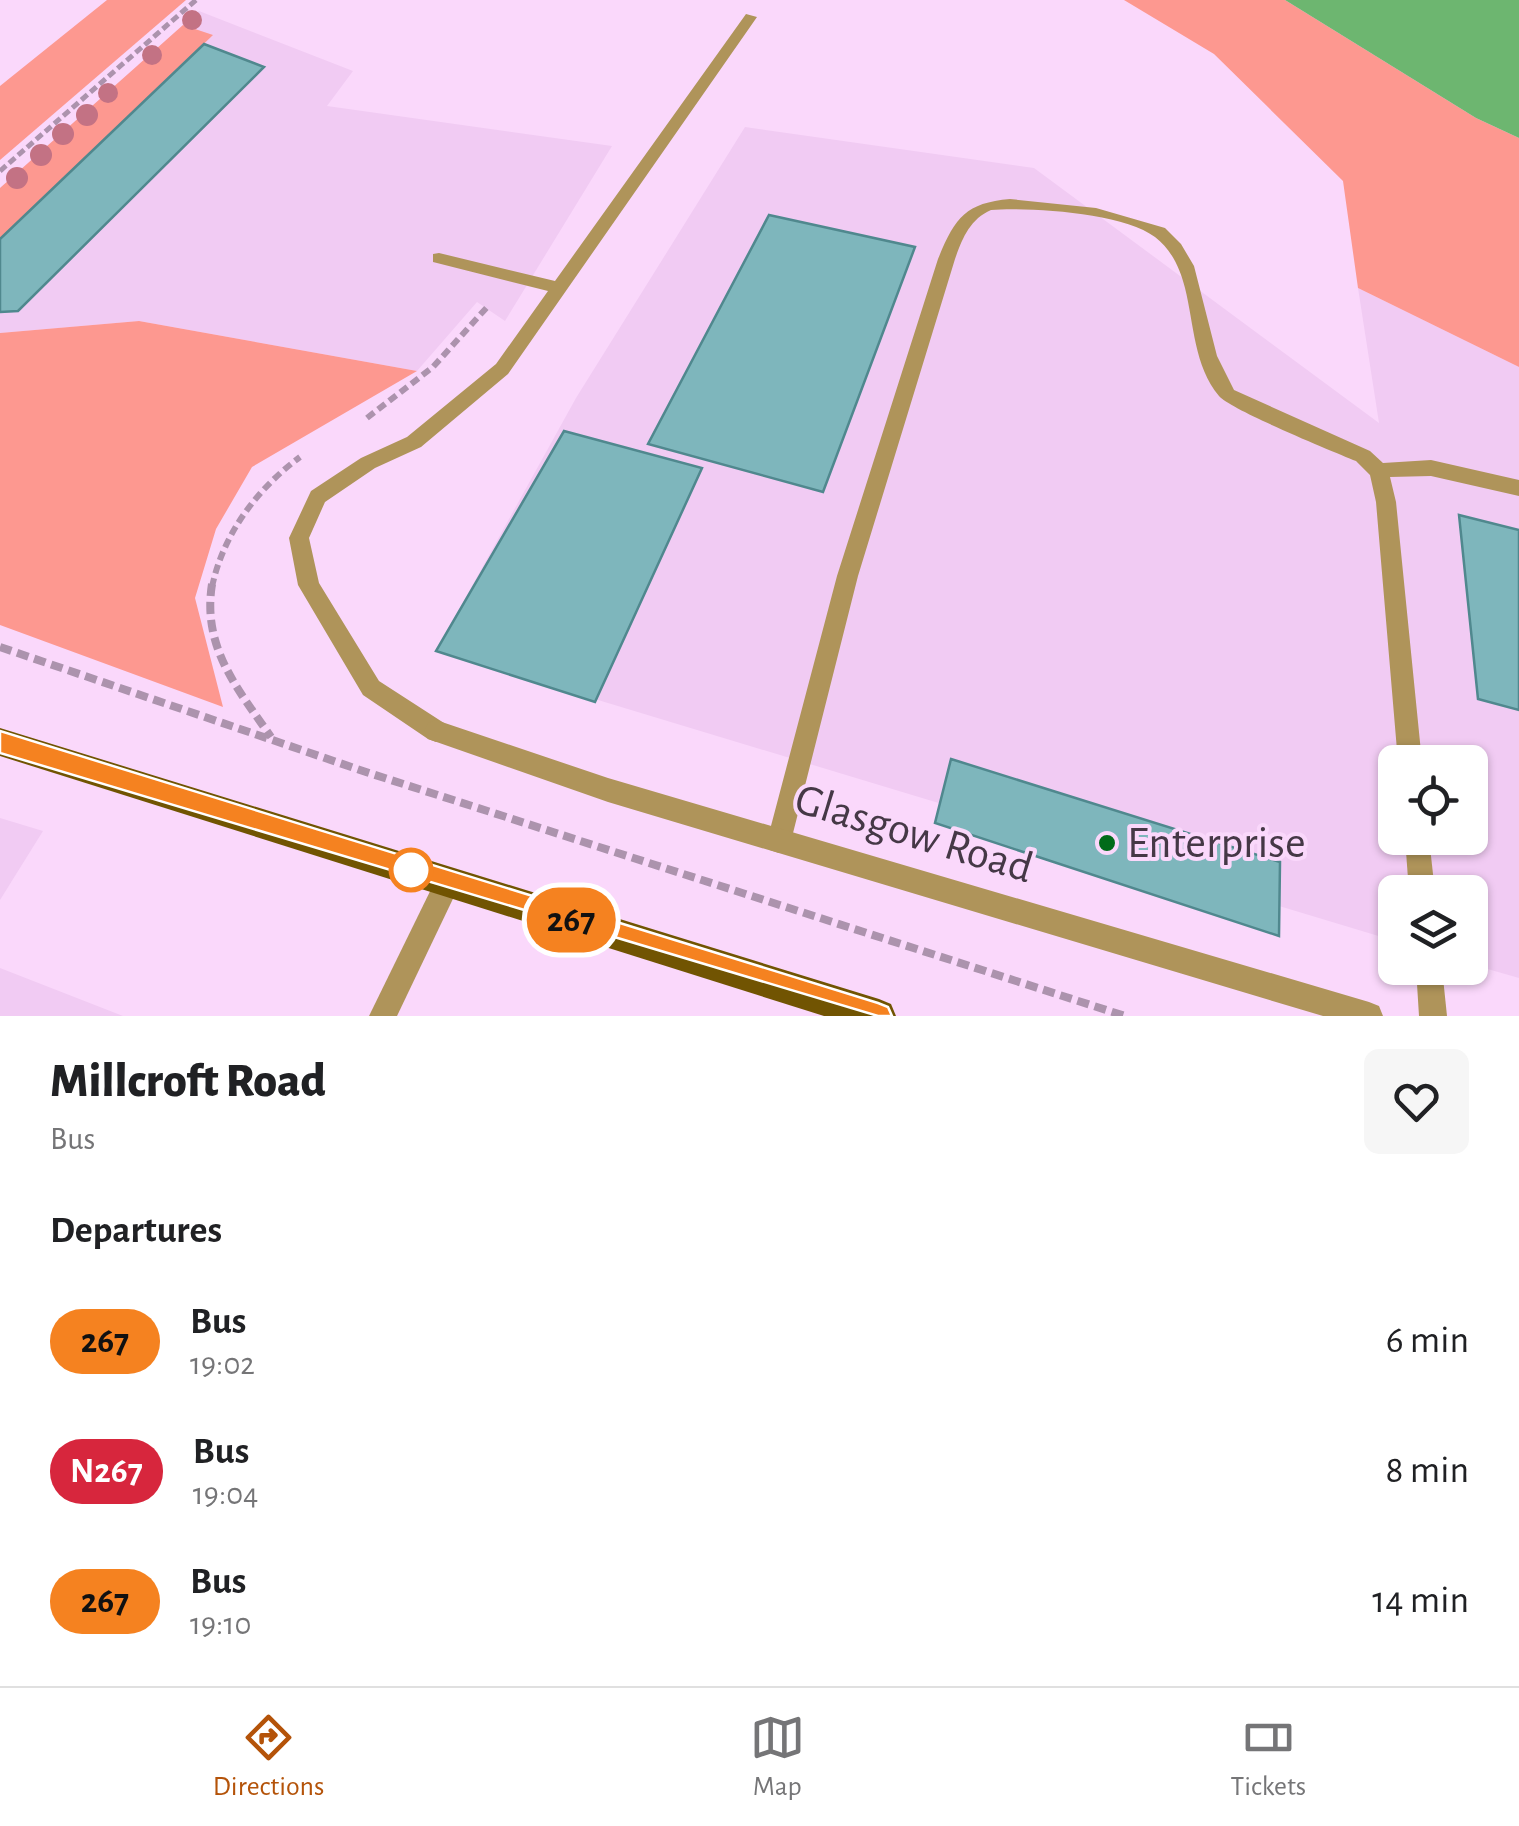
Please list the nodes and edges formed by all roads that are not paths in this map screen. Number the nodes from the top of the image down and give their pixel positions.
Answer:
1 (751, 17) dead end
2 (439, 258) dead end
3 (560, 288) junction
4 (1378, 472) junction
5 (1519, 488) edge
6 (0, 742) edge
7 (1408, 745) edge
8 (780, 841) junction
9 (448, 882) junction
10 (1430, 985) edge
11 (833, 1009) edge
12 (383, 1016) edge
13 (878, 1016) edge
14 (1369, 1016) edge
15 (1433, 1016) edge

1 - 3 street, Glasgow Road
2 - 3 street
3 - 8 street, Glasgow Road
4 - 5 street
4 - 7 street
4 - 8 street
6 - 9 main road
8 - 14 street, Glasgow Road
9 - 11 main road
9 - 12 street
10 - 15 street
11 - 13 main road

